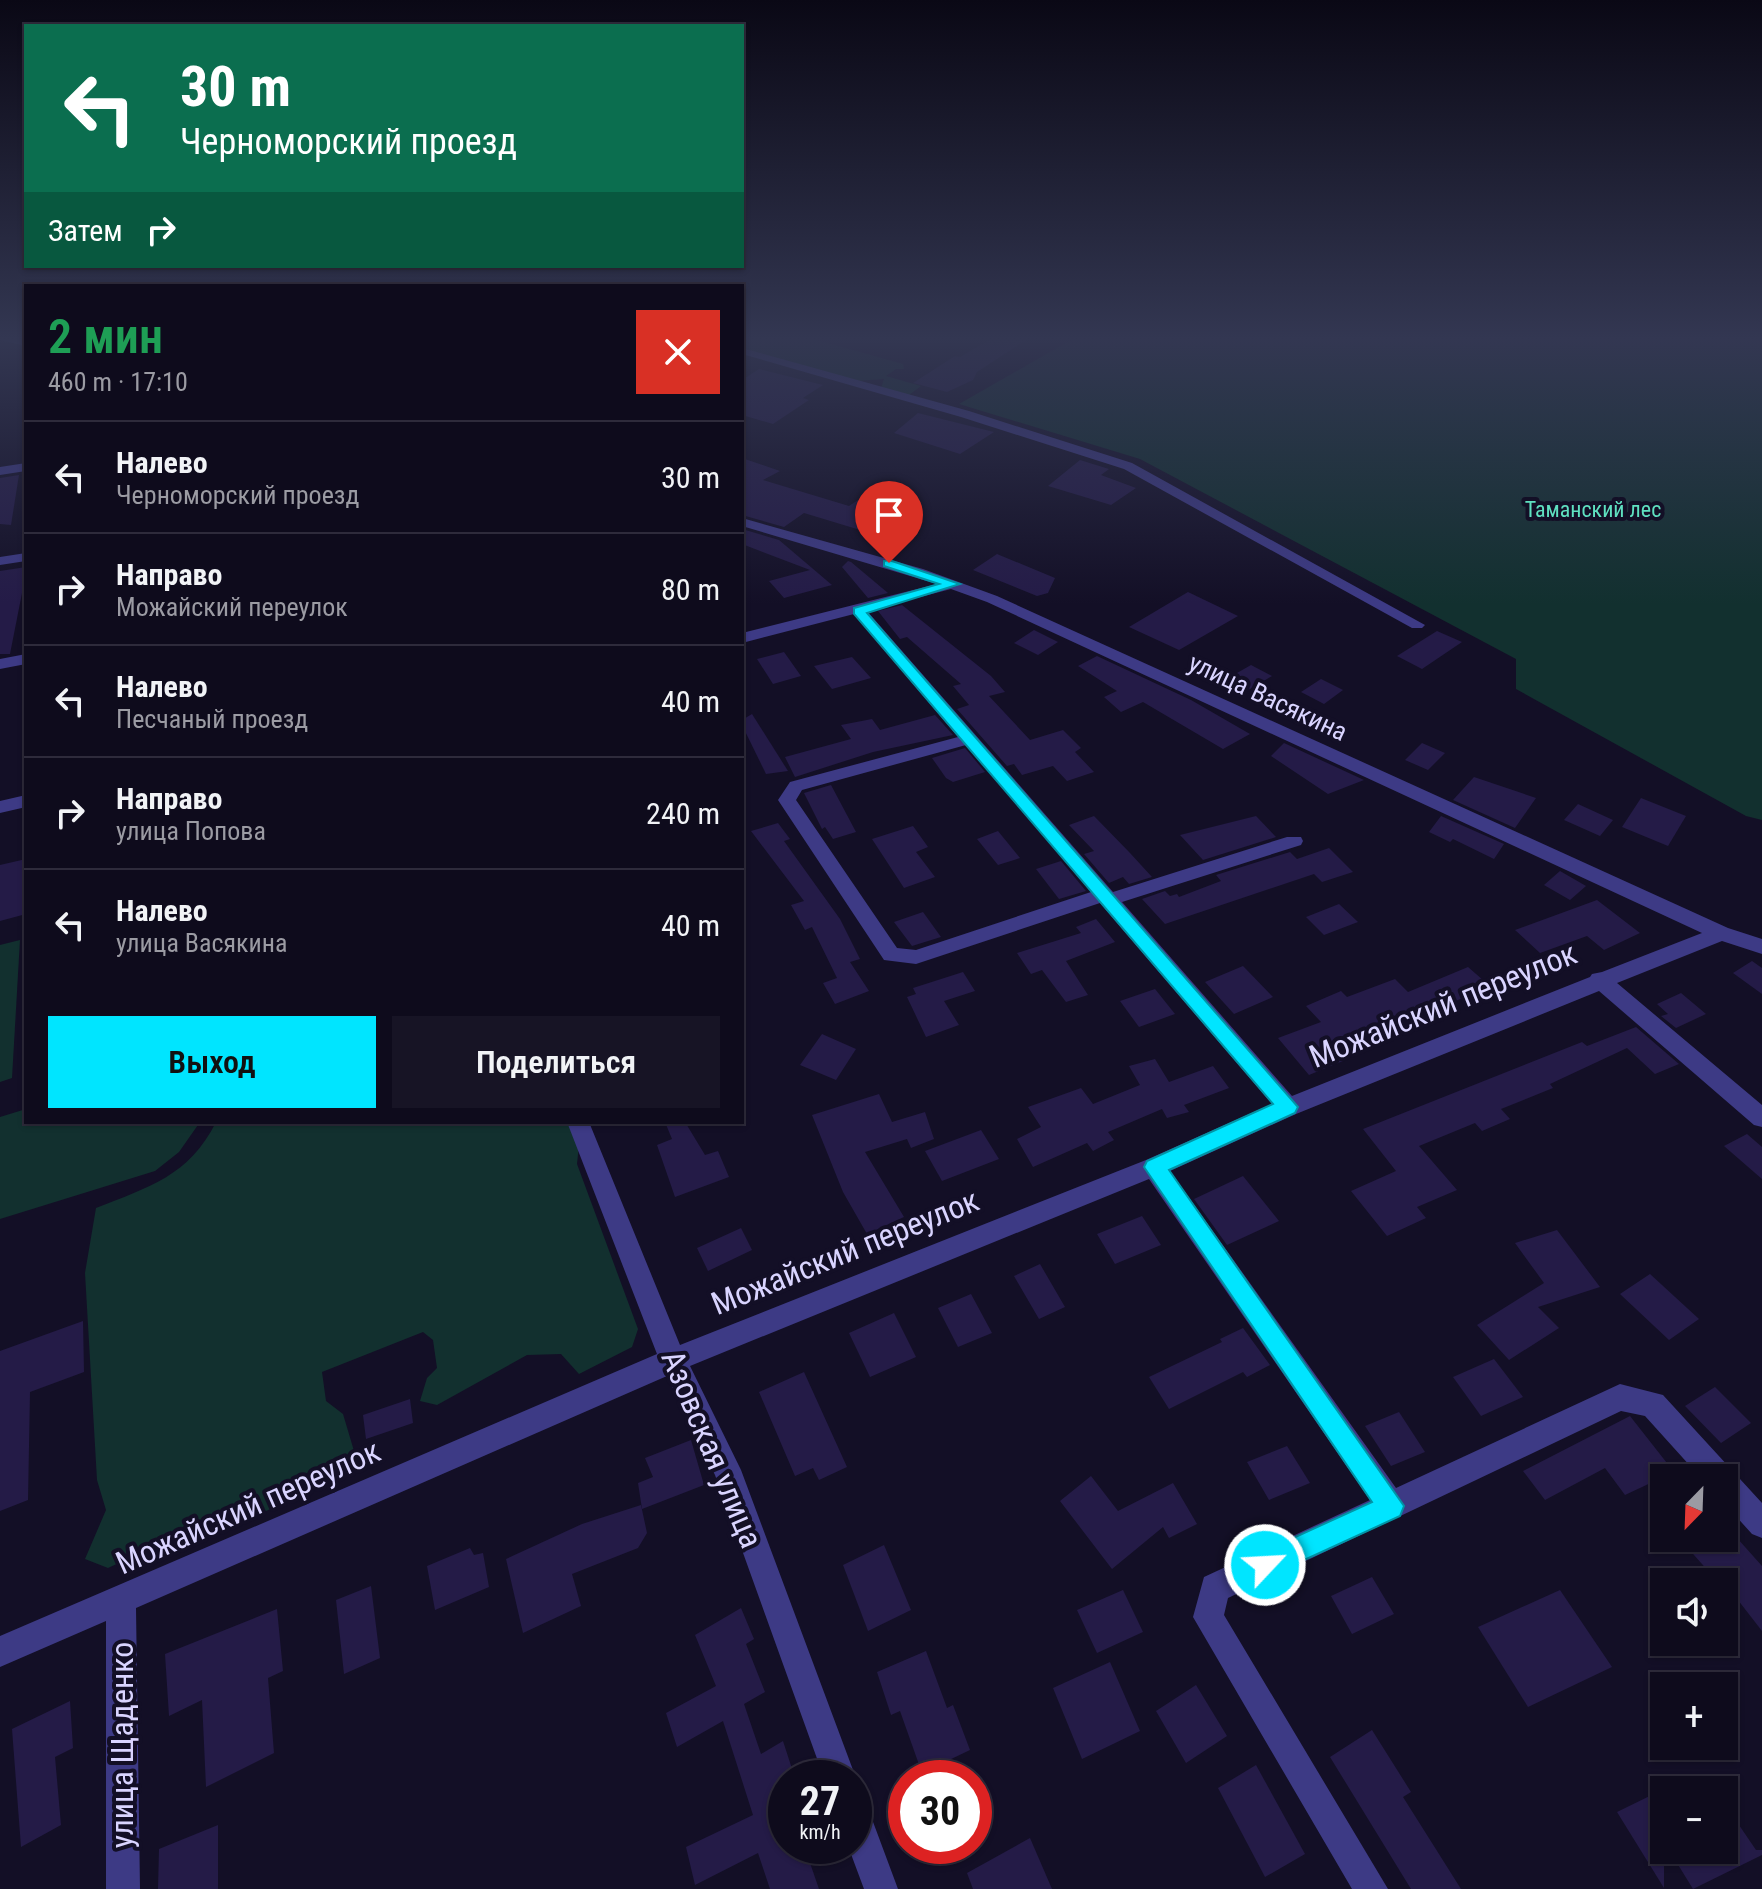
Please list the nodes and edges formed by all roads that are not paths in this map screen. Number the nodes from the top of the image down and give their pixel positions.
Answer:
1 (1009, 428) edge
2 (24, 467) edge
3 (0, 471) edge
4 (744, 523) edge
5 (24, 557) edge
6 (0, 561) edge
7 (953, 584) junction
8 (859, 611) junction
9 (1417, 625) dead end
10 (744, 638) edge
11 (24, 659) edge
12 (0, 664) edge
13 (970, 739) junction
14 (24, 801) edge
15 (0, 807) edge
16 (1294, 841) dead end
17 (1106, 897) junction
18 (1721, 933) junction
19 (1762, 947) edge
20 (1599, 979) junction
21 (1288, 1107) junction
22 (1762, 1118) edge
23 (579, 1124) edge
24 (1154, 1167) junction
25 (673, 1360) junction
26 (1707, 1464) edge
27 (1738, 1498) edge
28 (1391, 1506) junction
29 (1762, 1524) edge
30 (121, 1601) junction
31 (0, 1652) edge
32 (833, 1760) edge
33 (872, 1864) edge
34 (123, 1889) edge
35 (881, 1889) edge
36 (1371, 1889) edge

1 - 9 street
2 - 3 street
4 - 7 street, улица Васякина
5 - 6 street
7 - 8 street
7 - 18 street, улица Васякина
8 - 10 street
8 - 13 street
11 - 12 street
13 - 17 street
13 - 17 street
14 - 15 street
16 - 17 street
17 - 21 street
18 - 19 street, улица Васякина
18 - 20 street, Можайский переулок
20 - 21 street, Можайский переулок
20 - 22 street
21 - 24 street, Можайский переулок
23 - 25 street, Азовская улица
24 - 25 street, Можайский переулок
24 - 28 street
25 - 30 street, Можайский переулок
25 - 32 street, Азовская улица
26 - 28 street
27 - 29 street
28 - 36 street
30 - 31 street, Можайский переулок
30 - 34 street, улица Щаденко
33 - 35 street

